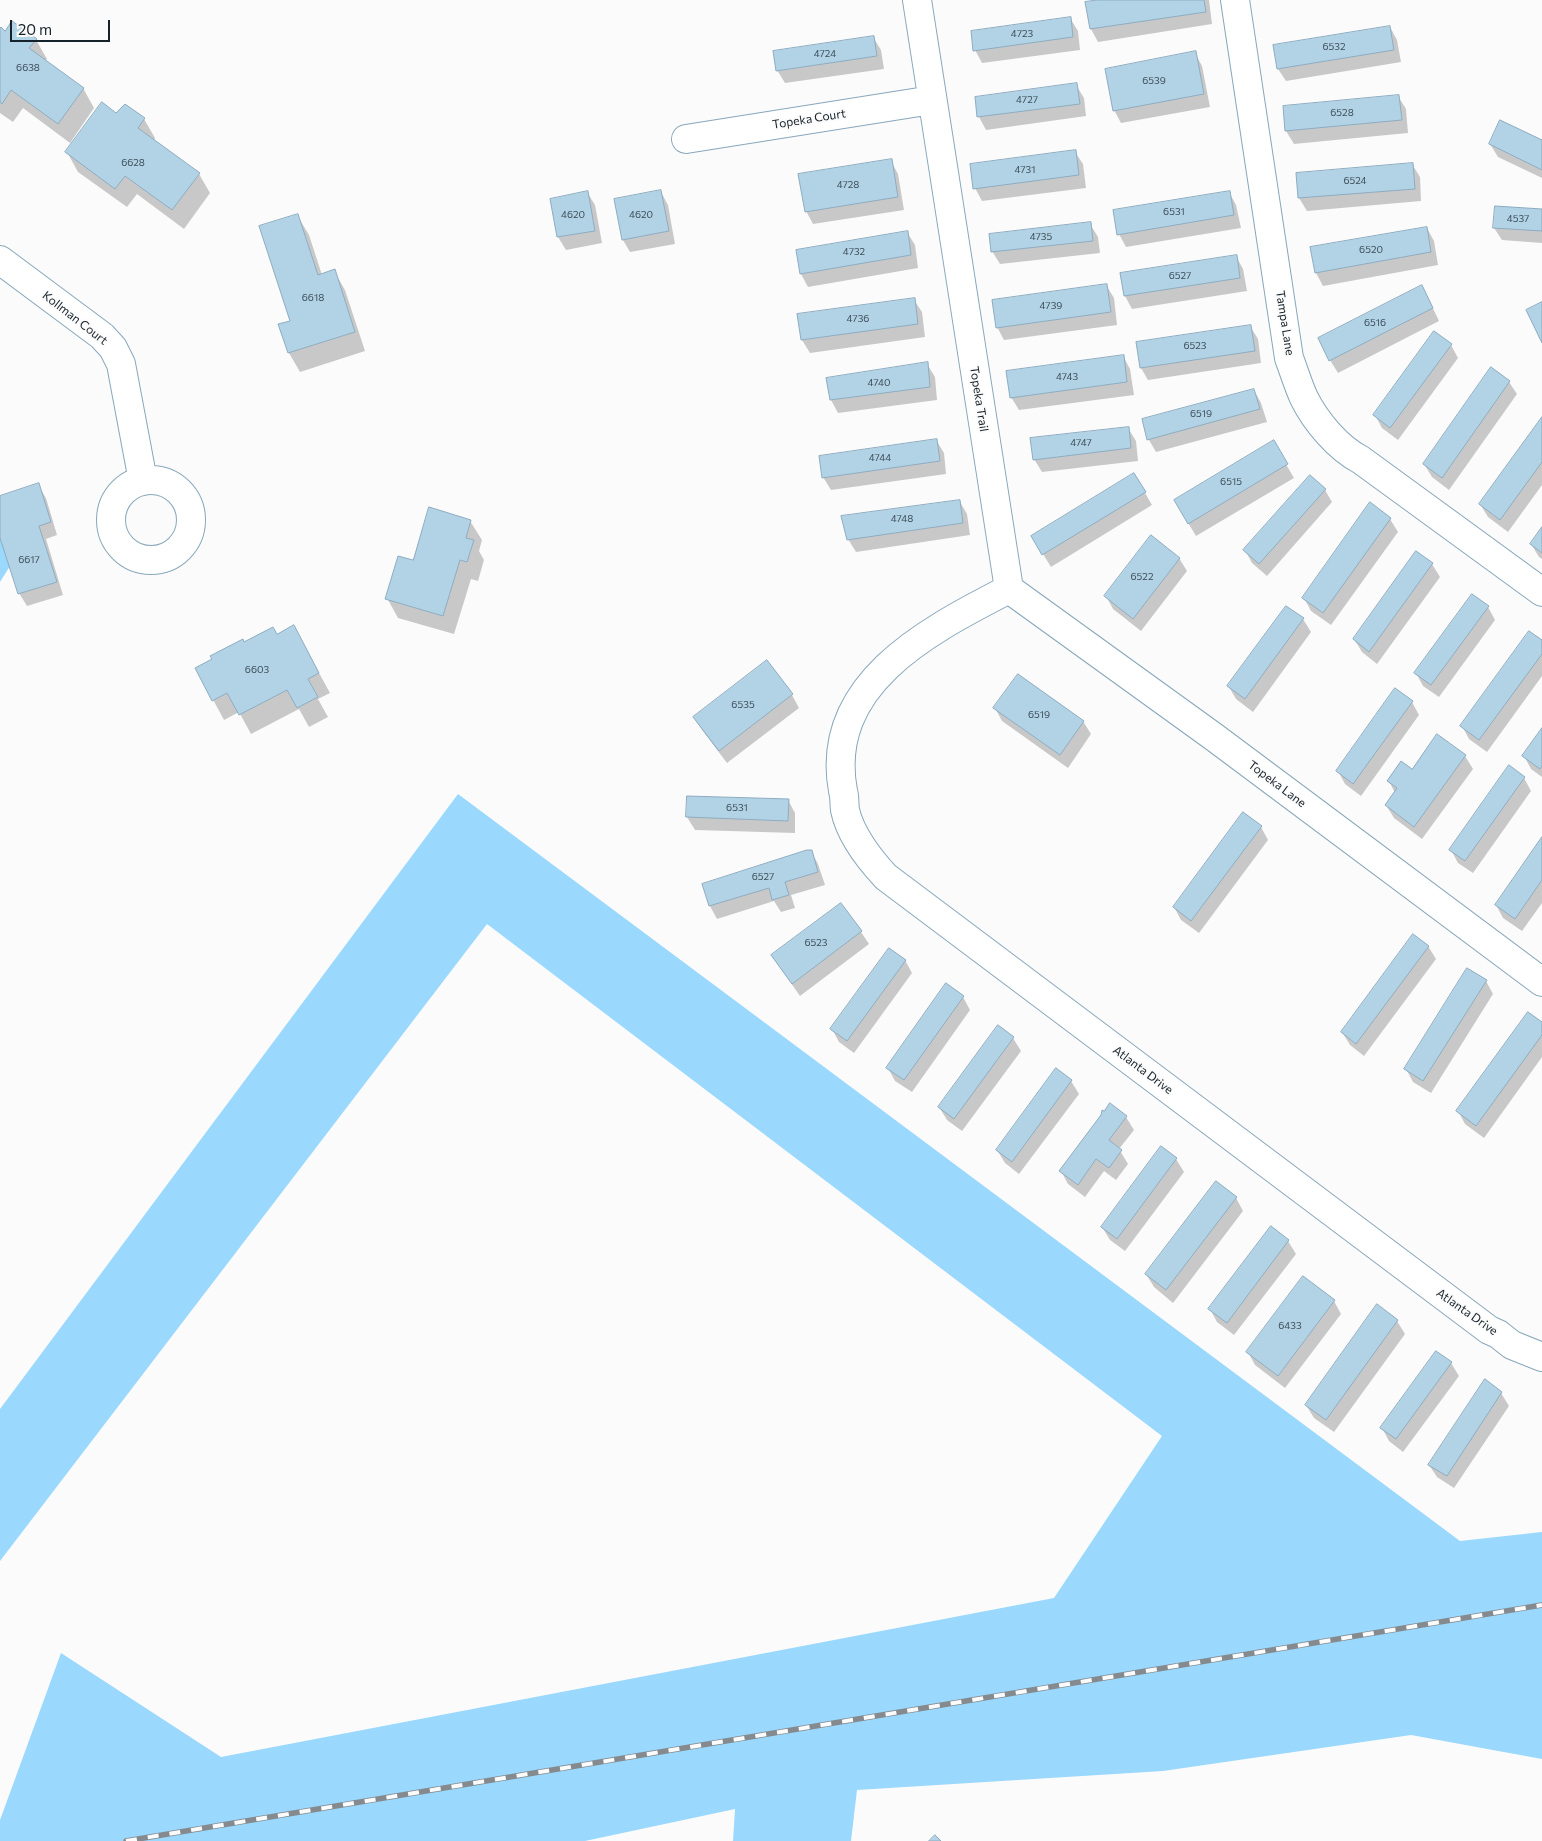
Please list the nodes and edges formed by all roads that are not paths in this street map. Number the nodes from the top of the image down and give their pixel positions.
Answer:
1 (917, 0) edge
2 (1234, 0) edge
3 (932, 100) junction
4 (686, 139) dead end
5 (0, 260) edge
6 (143, 481) dead end
7 (1009, 588) junction
8 (1542, 592) edge
9 (1542, 982) edge
10 (1542, 1356) edge

1 - 3 street, Topeka Trail
2 - 8 street, Tampa Lane
3 - 4 street, Topeka Court
3 - 7 street, Topeka Trail
5 - 6 street, Kollman Court
7 - 9 street, Topeka Lane
7 - 10 street, Atlanta Drive

